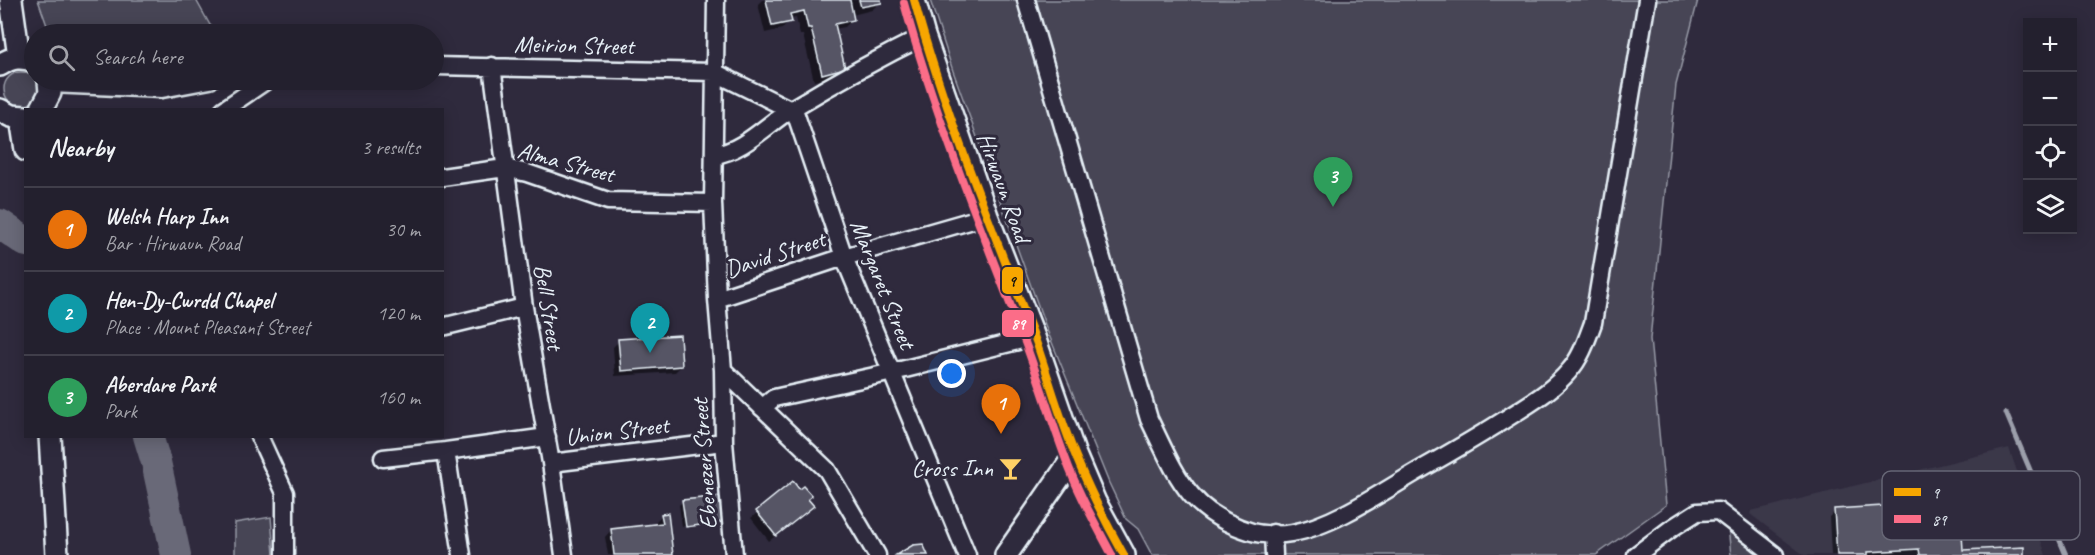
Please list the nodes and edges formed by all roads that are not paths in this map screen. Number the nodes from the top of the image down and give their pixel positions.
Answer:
1 (11, 0) edge
2 (716, 0) edge
3 (914, 0) edge
4 (1026, 0) edge
5 (1647, 0) edge
6 (924, 36) junction
7 (18, 61) edge
8 (444, 66) edge
9 (492, 66) junction
10 (714, 72) junction
11 (49, 90) edge
12 (252, 90) edge
13 (42, 108) edge
14 (226, 108) edge
15 (0, 110) edge
16 (790, 110) junction
17 (23, 118) edge
18 (714, 155) junction
19 (505, 168) junction
20 (444, 177) edge
21 (712, 203) junction
22 (987, 216) junction
23 (844, 257) junction
24 (717, 298) junction
25 (524, 307) junction
26 (444, 327) edge
27 (1034, 337) junction
28 (723, 369) junction
29 (893, 372) junction
30 (762, 408) junction
31 (547, 436) junction
32 (50, 438) edge
33 (260, 438) edge
34 (724, 442) junction
35 (446, 451) junction
36 (1075, 456) junction
37 (383, 458) dead end
38 (551, 463) junction
39 (1273, 533) junction
40 (57, 555) edge
41 (285, 555) edge
42 (462, 555) edge
43 (564, 555) edge
44 (734, 555) edge
45 (877, 555) edge
46 (967, 555) edge
47 (1006, 555) edge
48 (1124, 555) edge
49 (1274, 555) edge
50 (1636, 555) edge
51 (1776, 555) edge

1 - 7 main road
2 - 10 street, Ebenezer Street
3 - 6 main road, Hirwaun Road
4 - 39 street
5 - 39 street
6 - 16 street
6 - 22 main road, Hirwaun Road
8 - 9 street, Meirion Street
9 - 10 street, Meirion Street
9 - 19 street, Bell Street
10 - 16 street
10 - 18 street, Ebenezer Street
11 - 13 main road
12 - 14 street
15 - 17 main road
16 - 18 street
16 - 23 street, Margaret Street
18 - 21 street, Ebenezer Street
19 - 20 street, Alma Street
19 - 21 street, Alma Street
19 - 25 street, Bell Street
21 - 24 street, Ebenezer Street
22 - 23 street, David Street
22 - 27 main road, Hirwaun Road
23 - 24 street, David Street
23 - 29 street, Margaret Street
24 - 28 street, Ebenezer Street
25 - 26 street
25 - 31 street, Bell Street
27 - 29 street
27 - 36 main road, Hirwaun Road
28 - 30 street
28 - 34 street, Ebenezer Street
29 - 30 street
29 - 46 street, Margaret Street
30 - 45 street
31 - 35 street
31 - 38 street, Bell Street
32 - 40 main road
33 - 41 street
34 - 38 street, Union Street
34 - 44 street, Ebenezer Street
35 - 37 street
35 - 42 street
36 - 47 main road
36 - 48 main road, Hirwaun Road
38 - 43 street, Bell Street
39 - 49 street
50 - 51 street

